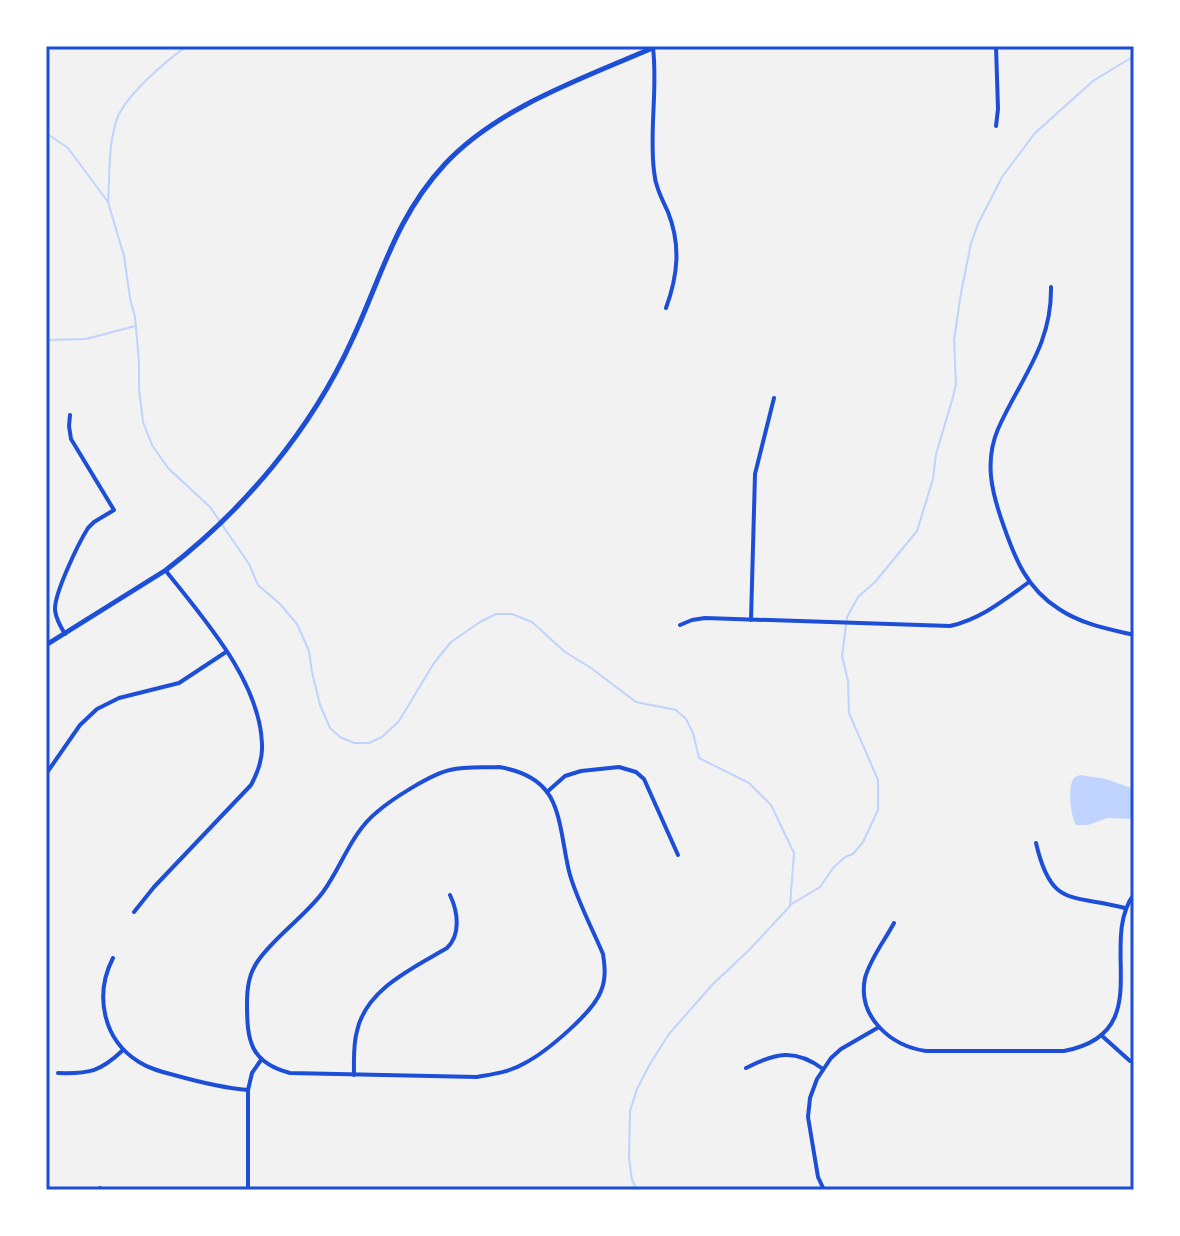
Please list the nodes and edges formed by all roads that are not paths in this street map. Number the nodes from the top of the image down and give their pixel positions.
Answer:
1 (996, 46) edge
2 (655, 47) edge
3 (996, 126) dead end
4 (1051, 287) dead end
5 (666, 308) dead end
6 (774, 398) dead end
7 (70, 415) dead end
8 (166, 570) junction
9 (1029, 582) junction
10 (751, 620) junction
11 (680, 625) dead end
12 (65, 634) junction
13 (1134, 635) edge
14 (46, 645) edge
15 (226, 651) junction
16 (46, 774) edge
17 (547, 792) junction
18 (1036, 843) dead end
19 (678, 855) dead end
20 (1134, 894) edge
21 (450, 895) dead end
22 (1125, 908) junction
23 (134, 912) dead end
24 (894, 923) dead end
25 (113, 958) dead end
26 (879, 1027) junction
27 (1101, 1035) junction
28 (123, 1050) junction
29 (261, 1060) junction
30 (1130, 1061) dead end
31 (746, 1068) dead end
32 (823, 1069) junction
33 (58, 1073) dead end
34 (354, 1075) junction
35 (248, 1090) junction
36 (248, 1190) edge
37 (824, 1190) edge

1 - 3 street
2 - 5 street
2 - 8 street
4 - 9 street
6 - 10 street
7 - 12 street
8 - 12 street
8 - 15 street
9 - 10 street
9 - 13 street
10 - 11 street
12 - 14 street
15 - 16 street
15 - 23 street
17 - 19 street
17 - 29 street
17 - 34 street
18 - 22 street
20 - 22 street
21 - 34 street
22 - 27 street
24 - 26 street
25 - 28 street
26 - 27 street
26 - 32 street
27 - 30 street
28 - 33 street
28 - 35 street
29 - 34 street
29 - 35 street
31 - 32 street
32 - 37 street
35 - 36 street

